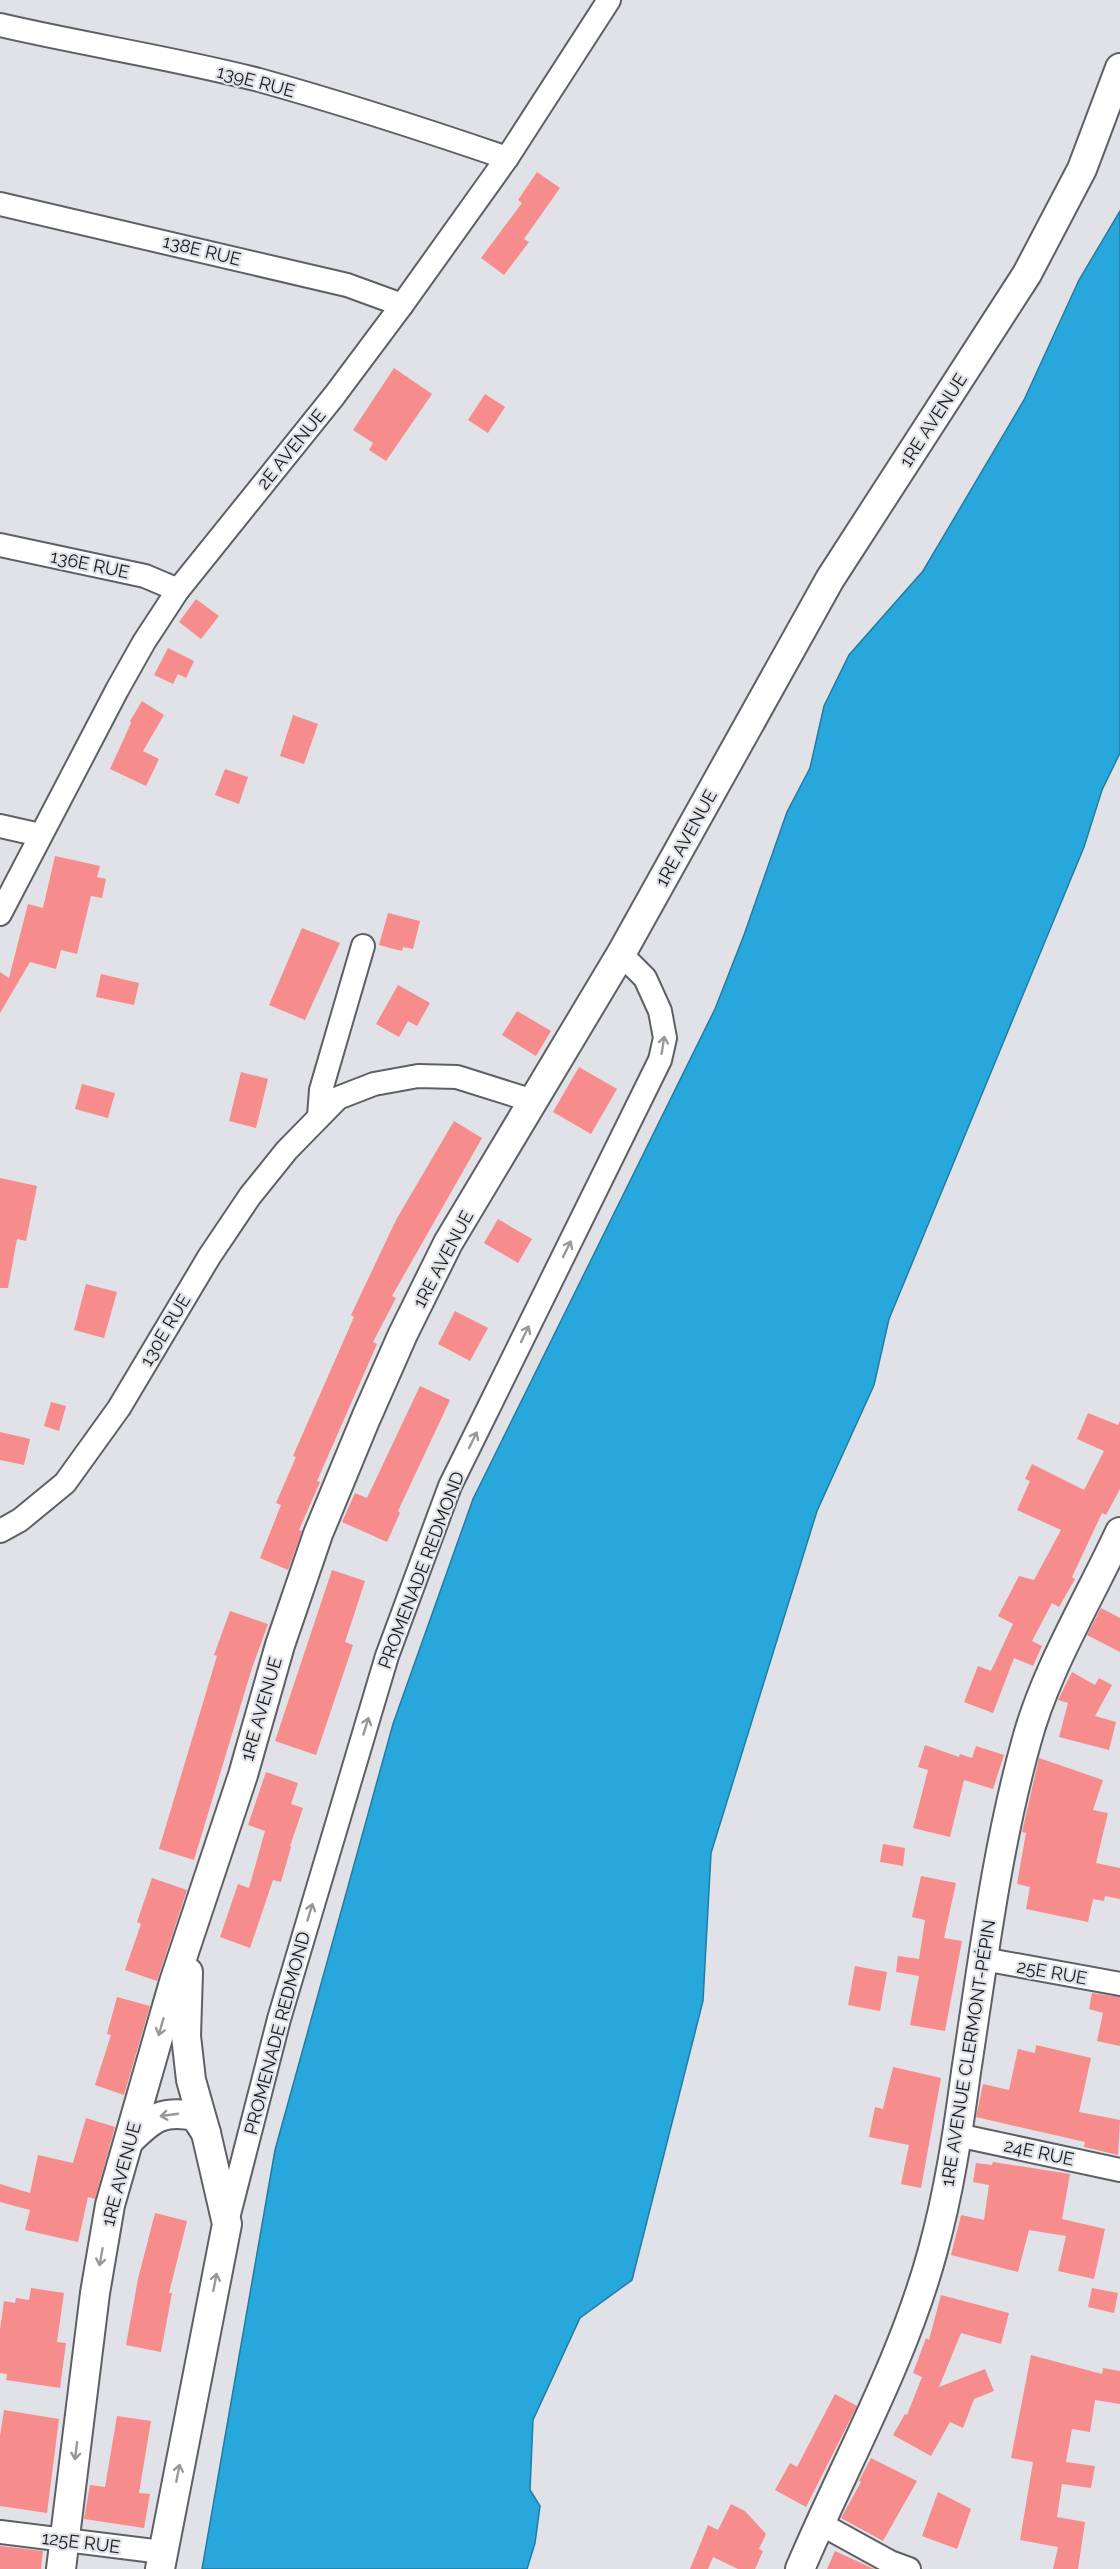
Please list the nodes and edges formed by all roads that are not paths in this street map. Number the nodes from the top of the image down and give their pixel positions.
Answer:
1 (609, 0) edge
2 (0, 25) edge
3 (1120, 68) edge
4 (507, 158) junction
5 (0, 204) edge
6 (402, 305) junction
7 (0, 545) edge
8 (178, 590) junction
9 (0, 826) edge
10 (40, 834) junction
11 (0, 915) edge
12 (363, 946) dead end
13 (621, 954) junction
14 (533, 1101) junction
15 (319, 1116) junction
16 (0, 1531) edge
17 (1120, 1533) edge
18 (191, 1931) junction
19 (983, 1959) junction
20 (1120, 1984) edge
21 (206, 2133) junction
22 (957, 2135) junction
23 (130, 2140) junction
24 (1120, 2170) edge
25 (227, 2224) junction
26 (819, 2523) junction
27 (0, 2532) edge
28 (65, 2541) junction
29 (161, 2561) edge
30 (61, 2569) edge
31 (800, 2569) edge
32 (909, 2569) edge

1 - 4 street, 2E AVENUE
2 - 4 street, 139E RUE
3 - 13 street, 1RE AVENUE
4 - 6 street, 2E AVENUE
5 - 6 street, 138E RUE
6 - 8 street, 2E AVENUE
7 - 8 street, 136E RUE
8 - 10 street, 2E AVENUE
9 - 10 street
10 - 11 street, 2E AVENUE
12 - 15 street
13 - 14 street, 1RE AVENUE
25 -> 13 street, PROMENADE REDMOND
14 - 15 street, 130E RUE
14 - 18 street, 1RE AVENUE
15 - 16 street, 130E RUE
17 - 19 street, 1RE AVENUE CLERMONT-PÉPIN
18 - 21 street, PROMENADE REDMOND
18 -> 23 street, 1RE AVENUE
19 - 20 street, 25E RUE
19 - 22 street, 1RE AVENUE CLERMONT-PÉPIN
21 -> 23 street
21 - 25 street, PROMENADE REDMOND
22 - 24 street, 24E RUE
22 - 26 street, 1RE AVENUE CLERMONT-PÉPIN
23 -> 28 street, 1RE AVENUE
29 -> 25 street, PROMENADE REDMOND
26 - 31 street, 1RE AVENUE CLERMONT-PÉPIN
26 - 32 street
27 - 28 street, 125E RUE
28 - 29 street, 125E RUE
28 - 30 street, 1RE AVENUE

